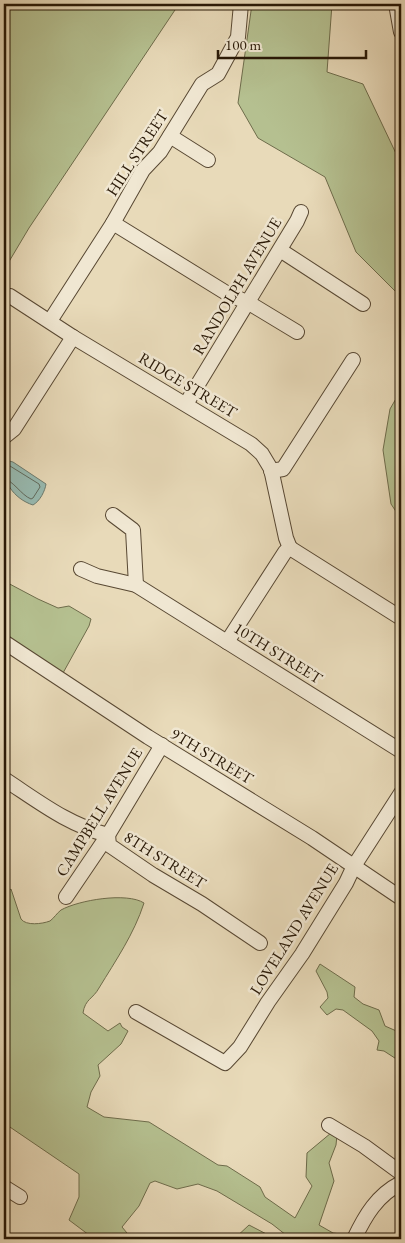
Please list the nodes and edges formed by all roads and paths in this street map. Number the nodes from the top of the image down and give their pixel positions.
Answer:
1 (241, 4) edge
2 (396, 4) edge
3 (401, 32) edge
4 (170, 136) junction
5 (208, 160) dead end
6 (301, 212) dead end
7 (113, 223) junction
8 (280, 250) junction
9 (10, 296) dead end
10 (249, 303) junction
11 (363, 304) dead end
12 (50, 321) junction
13 (297, 332) dead end
14 (73, 337) junction
15 (353, 360) dead end
16 (186, 404) junction
17 (4, 437) edge
18 (271, 471) junction
19 (112, 515) dead end
20 (290, 548) junction
21 (81, 569) dead end
22 (136, 585) junction
23 (401, 618) edge
24 (4, 642) edge
25 (227, 642) junction
26 (162, 746) junction
27 (401, 751) edge
28 (4, 779) edge
29 (401, 793) edge
30 (108, 835) junction
31 (354, 866) junction
32 (66, 897) dead end
33 (401, 898) edge
34 (260, 943) dead end
35 (136, 1012) dead end
36 (329, 1125) dead end
37 (401, 1172) edge
38 (401, 1183) edge
39 (4, 1187) edge
40 (20, 1197) dead end
41 (354, 1239) edge

1 - 4 street, HILL STREET
2 - 3 street
4 - 5 street
4 - 7 street, HILL STREET
6 - 8 street, RANDOLPH AVENUE
7 - 10 street
7 - 12 street, HILL STREET
8 - 10 street, RANDOLPH AVENUE
8 - 11 street
9 - 12 street, RIDGE STREET
10 - 13 street
10 - 16 street, RANDOLPH AVENUE
12 - 14 street, RIDGE STREET
14 - 16 street, RIDGE STREET
14 - 17 street
15 - 18 street
16 - 18 street, RIDGE STREET
18 - 20 street, RIDGE STREET
19 - 22 street
20 - 23 street
20 - 25 street
21 - 22 street, 10TH STREET
22 - 25 street, 10TH STREET
24 - 26 street, 9TH STREET
25 - 27 street, 10TH STREET
26 - 30 street, CAMPBELL AVENUE
26 - 31 street, 9TH STREET
28 - 30 street, 8TH STREET
29 - 31 street, LOVELAND AVENUE
30 - 32 street, CAMPBELL AVENUE
30 - 34 street, 8TH STREET
31 - 33 street, 9TH STREET
31 - 35 street, LOVELAND AVENUE
36 - 37 street
38 - 41 street
39 - 40 street

